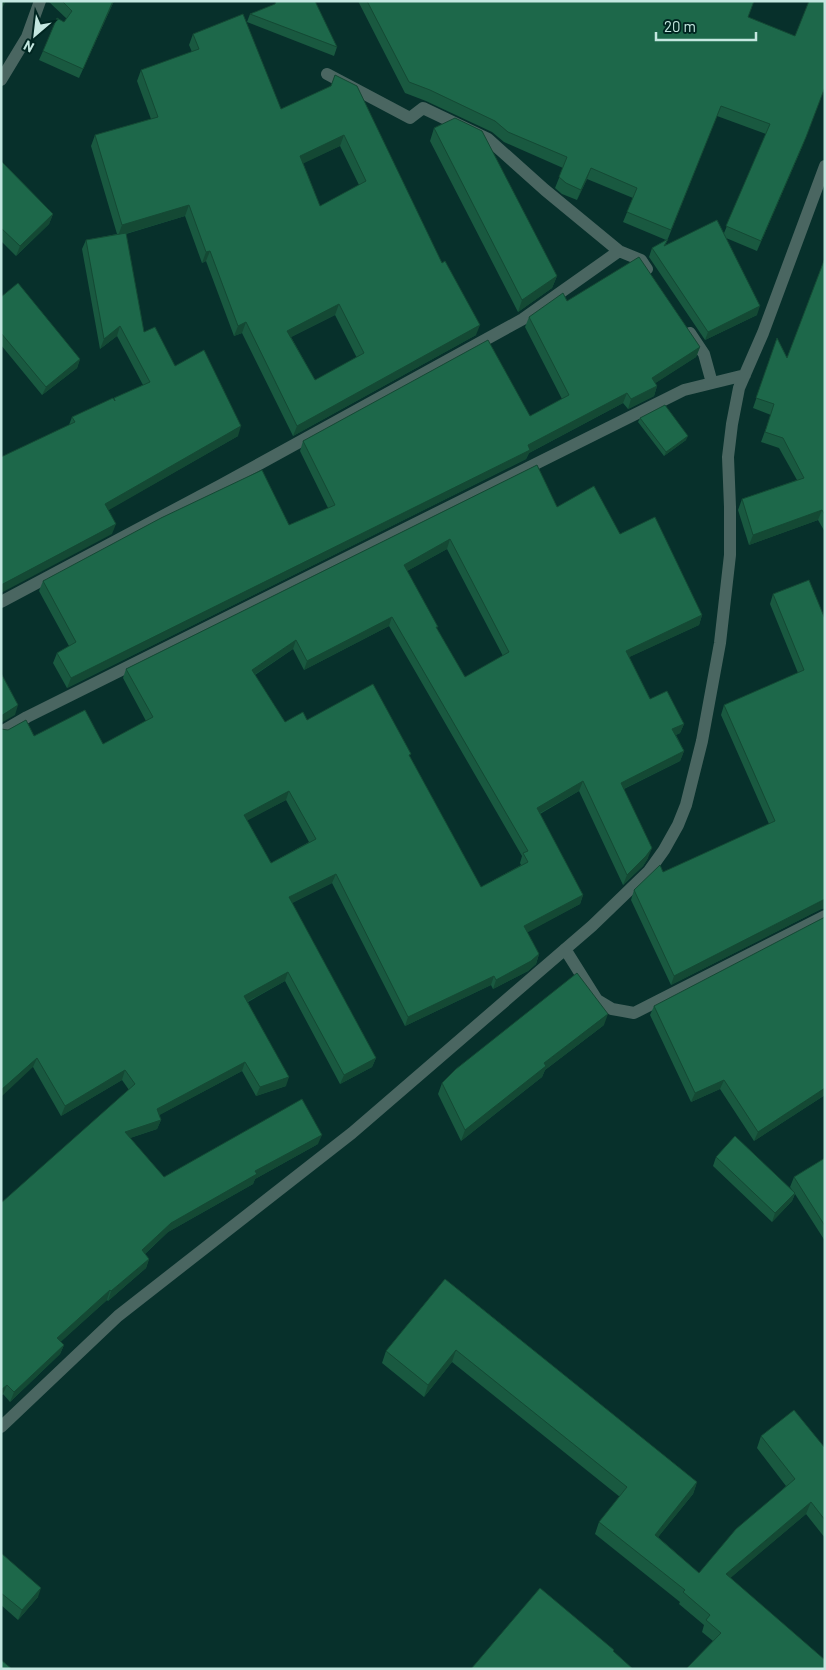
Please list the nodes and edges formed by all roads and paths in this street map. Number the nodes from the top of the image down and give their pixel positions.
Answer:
1 (40, 1) edge
2 (327, 74) dead end
3 (1, 80) edge
4 (825, 166) edge
5 (619, 252) junction
6 (651, 276) edge
7 (683, 323) edge
8 (745, 375) junction
9 (712, 383) junction
10 (1, 602) edge
11 (1, 732) edge
12 (825, 916) edge
13 (565, 949) junction
14 (1, 1427) edge

1 - 3 street
2 - 5 street
4 - 8 street
5 - 6 street
5 - 10 street
7 - 9 street
8 - 9 street
8 - 13 street
9 - 11 street
12 - 13 street
13 - 14 street

